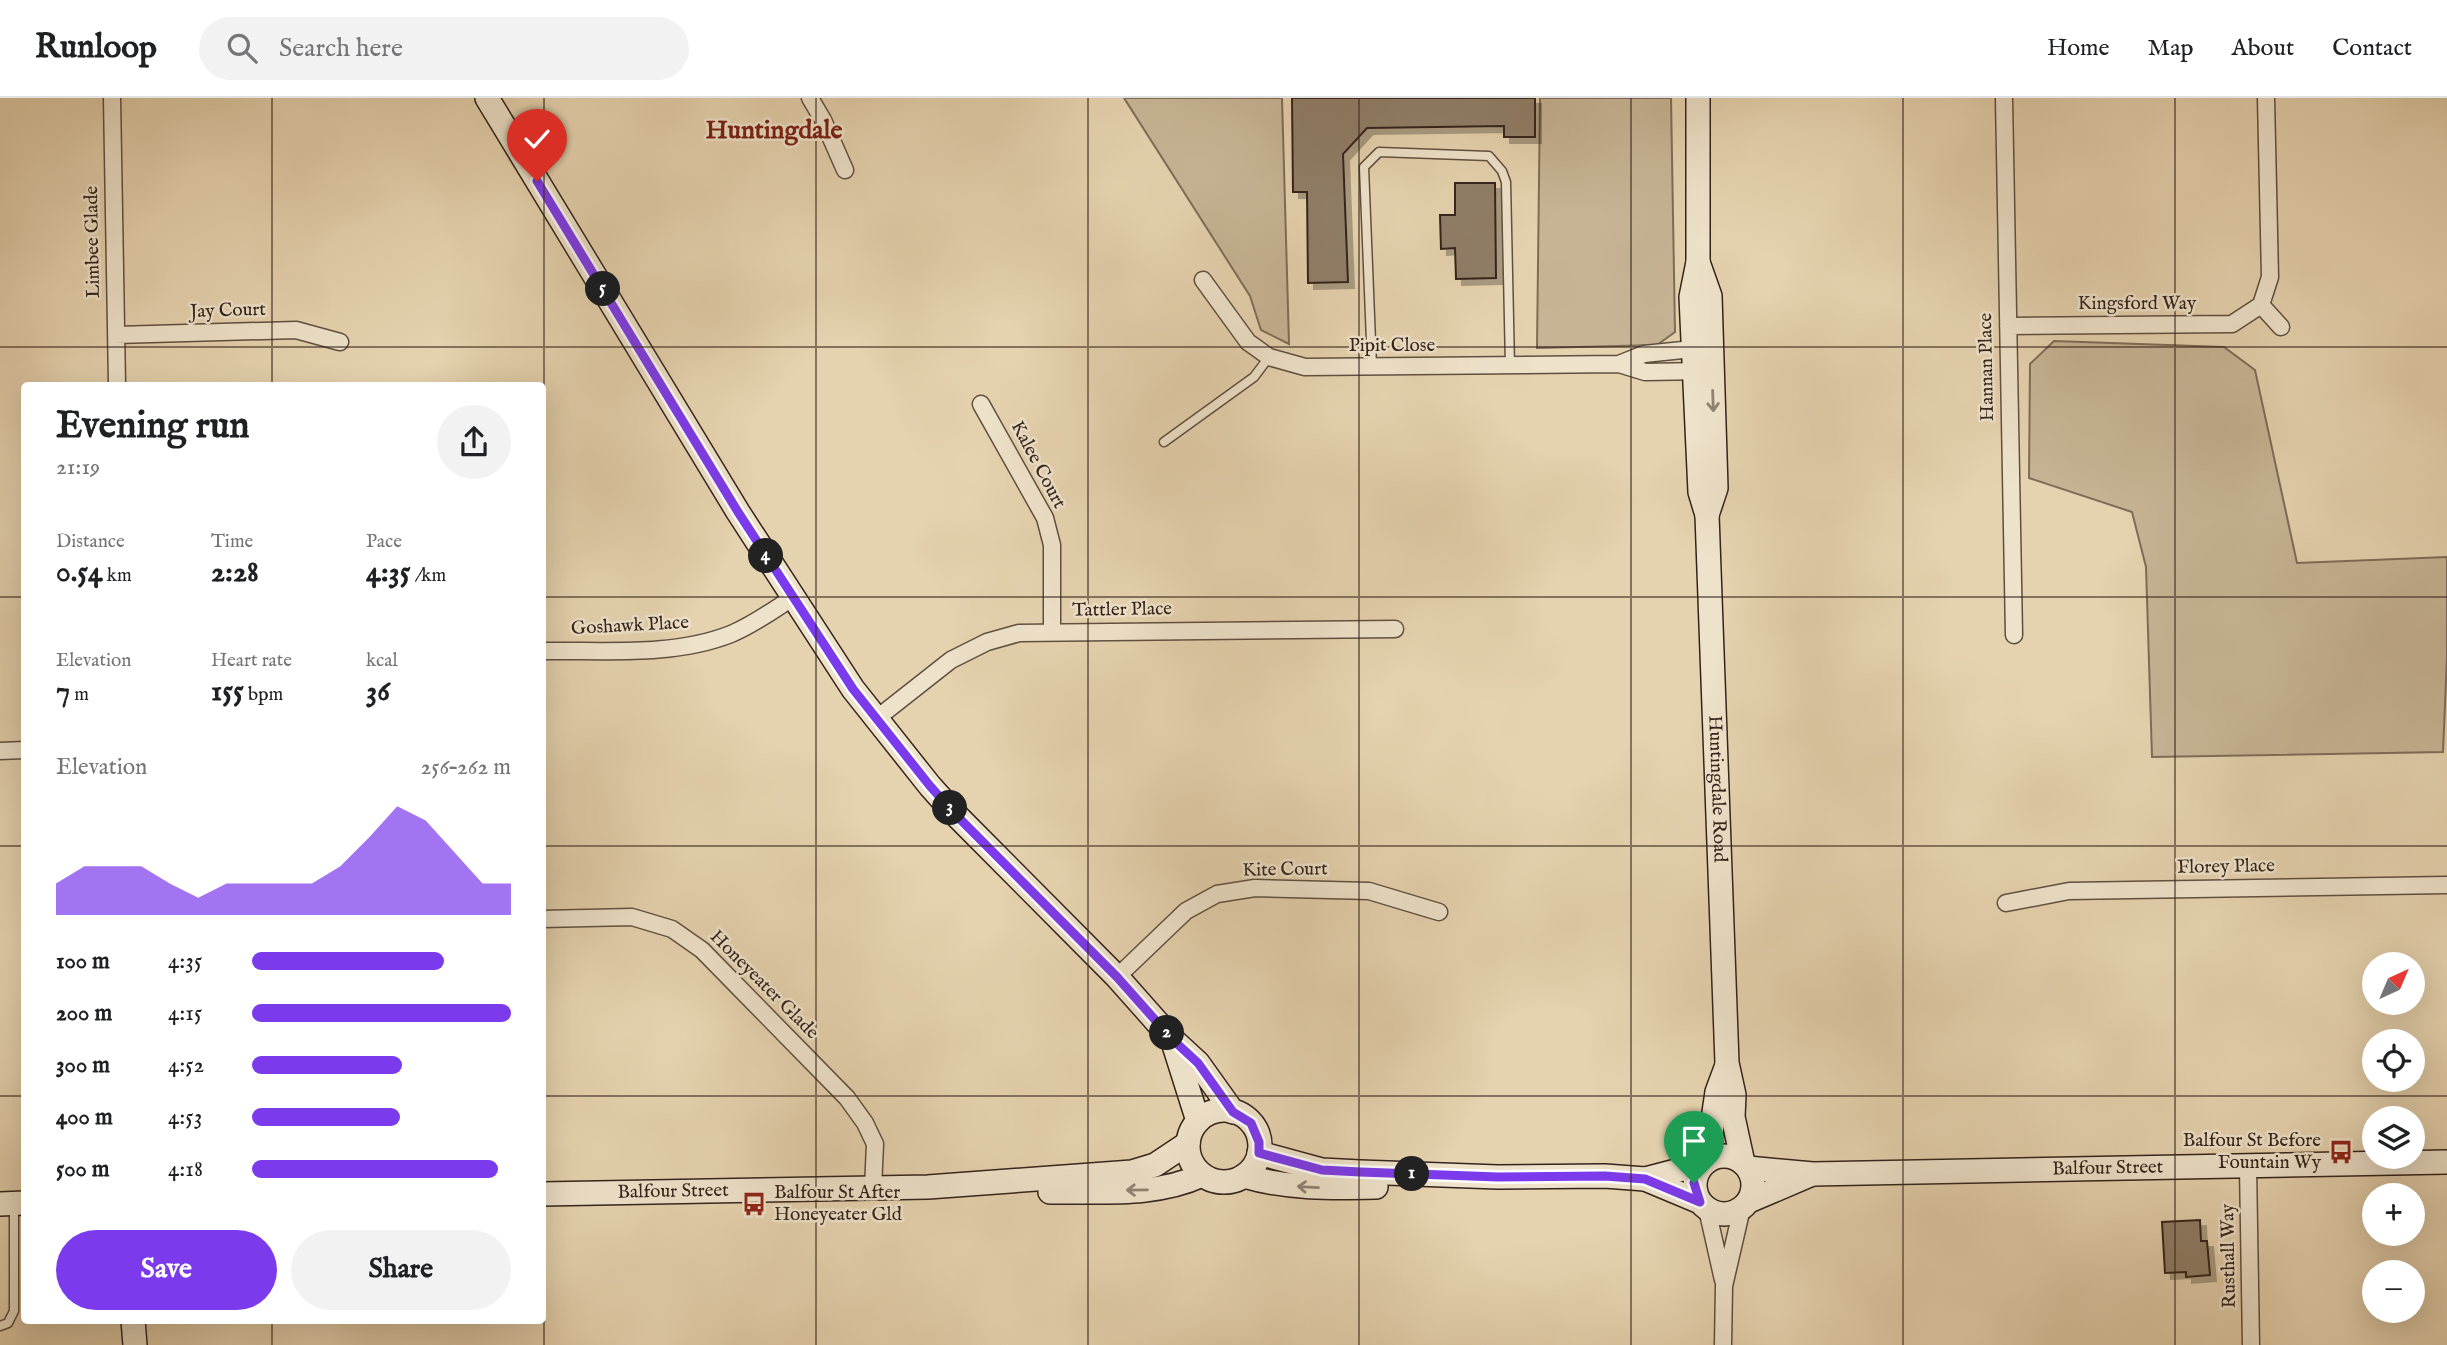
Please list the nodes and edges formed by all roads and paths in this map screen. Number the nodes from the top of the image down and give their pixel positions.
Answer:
1 (112, 98) edge
2 (487, 98) edge
3 (810, 98) edge
4 (1698, 98) edge
5 (2004, 98) edge
6 (2266, 98) edge
7 (845, 170) dead end
8 (1203, 281) dead end
9 (2261, 305) junction
10 (2008, 326) junction
11 (2281, 327) dead end
12 (116, 335) junction
13 (340, 342) dead end
14 (1702, 348) junction
15 (1269, 357) junction
16 (1619, 364) junction
17 (1371, 366) junction
18 (1510, 367) junction
19 (1703, 371) junction
20 (117, 382) edge
21 (981, 404) dead end
22 (1164, 442) dead end
23 (792, 598) junction
24 (1395, 629) dead end
25 (1052, 632) junction
26 (2014, 635) dead end
27 (546, 651) edge
28 (876, 719) junction
29 (21, 750) edge
30 (0, 751) edge
31 (2447, 885) edge
32 (2006, 903) dead end
33 (1438, 912) dead end
34 (546, 919) edge
35 (1117, 977) junction
36 (1172, 1039) junction
37 (1727, 1063) junction
38 (1233, 1112) junction
39 (1198, 1121) junction
40 (1188, 1143) junction
41 (1259, 1153) junction
42 (1705, 1162) junction
43 (2447, 1163) edge
44 (1745, 1165) junction
45 (2248, 1167) junction
46 (1812, 1174) junction
47 (1202, 1175) junction
48 (1244, 1176) junction
49 (1498, 1177) junction
50 (1645, 1179) junction
51 (928, 1187) junction
52 (873, 1188) junction
53 (546, 1194) edge
54 (13, 1204) edge
55 (1746, 1204) junction
56 (1703, 1205) junction
57 (1724, 1286) junction
58 (133, 1324) edge
59 (0, 1326) edge
60 (135, 1345) edge
61 (1723, 1345) edge
62 (2251, 1345) edge

1 - 12 street, Limbee Glade
2 - 23 street
3 - 7 street
4 - 14 street, Huntingdale Road
5 - 10 street, Hannan Place
6 - 9 street
8 - 15 street, Pipit Close
9 - 10 street, Kingsford Way
9 - 11 street
10 - 26 street, Hannan Place
12 - 13 street, Jay Court
12 - 20 street, Limbee Glade
14 - 16 street, Pipit Close
14 - 19 street, Huntingdale Road
15 - 17 street, Pipit Close
15 - 22 lane
16 - 18 street, Pipit Close
16 - 19 street, Pipit Close
17 - 18 street, Pipit Close
17 - 18 lane
19 - 37 street, Huntingdale Road
21 - 25 street, Kalee Court
23 - 27 street, Goshawk Place
23 - 28 street
24 - 25 street, Tattler Place
25 - 28 street, Tattler Place
28 - 35 street
29 - 30 street
31 - 32 street, Florey Place
33 - 35 street, Kite Court
34 - 52 street, Honeyeater Glade
35 - 36 street
36 - 38 street
36 - 39 street
37 - 42 street, Huntingdale Road
37 - 44 street, Huntingdale Road
38 - 39 street
38 - 41 street
39 - 40 street
40 - 47 street
40 - 51 street, Balfour Street
41 - 48 street
41 - 49 street, Balfour Street
42 - 44 street
42 - 50 street, Balfour Street
42 - 56 street
43 - 45 street, Balfour Street
44 - 46 street, Balfour Street
44 - 55 street
45 - 46 street, Balfour Street
45 - 62 street, Rusthall Way
46 - 55 street, Balfour Street
47 - 48 street, Balfour Street
47 -> 51 street, Balfour Street
49 -> 48 street, Balfour Street
49 - 50 street, Balfour Street
50 - 56 street, Balfour Street
51 - 52 street, Balfour Street
52 - 53 street, Balfour Street
54 - 59 lane
55 - 56 street
55 - 57 street
56 - 57 street
57 - 61 street
58 - 60 street

